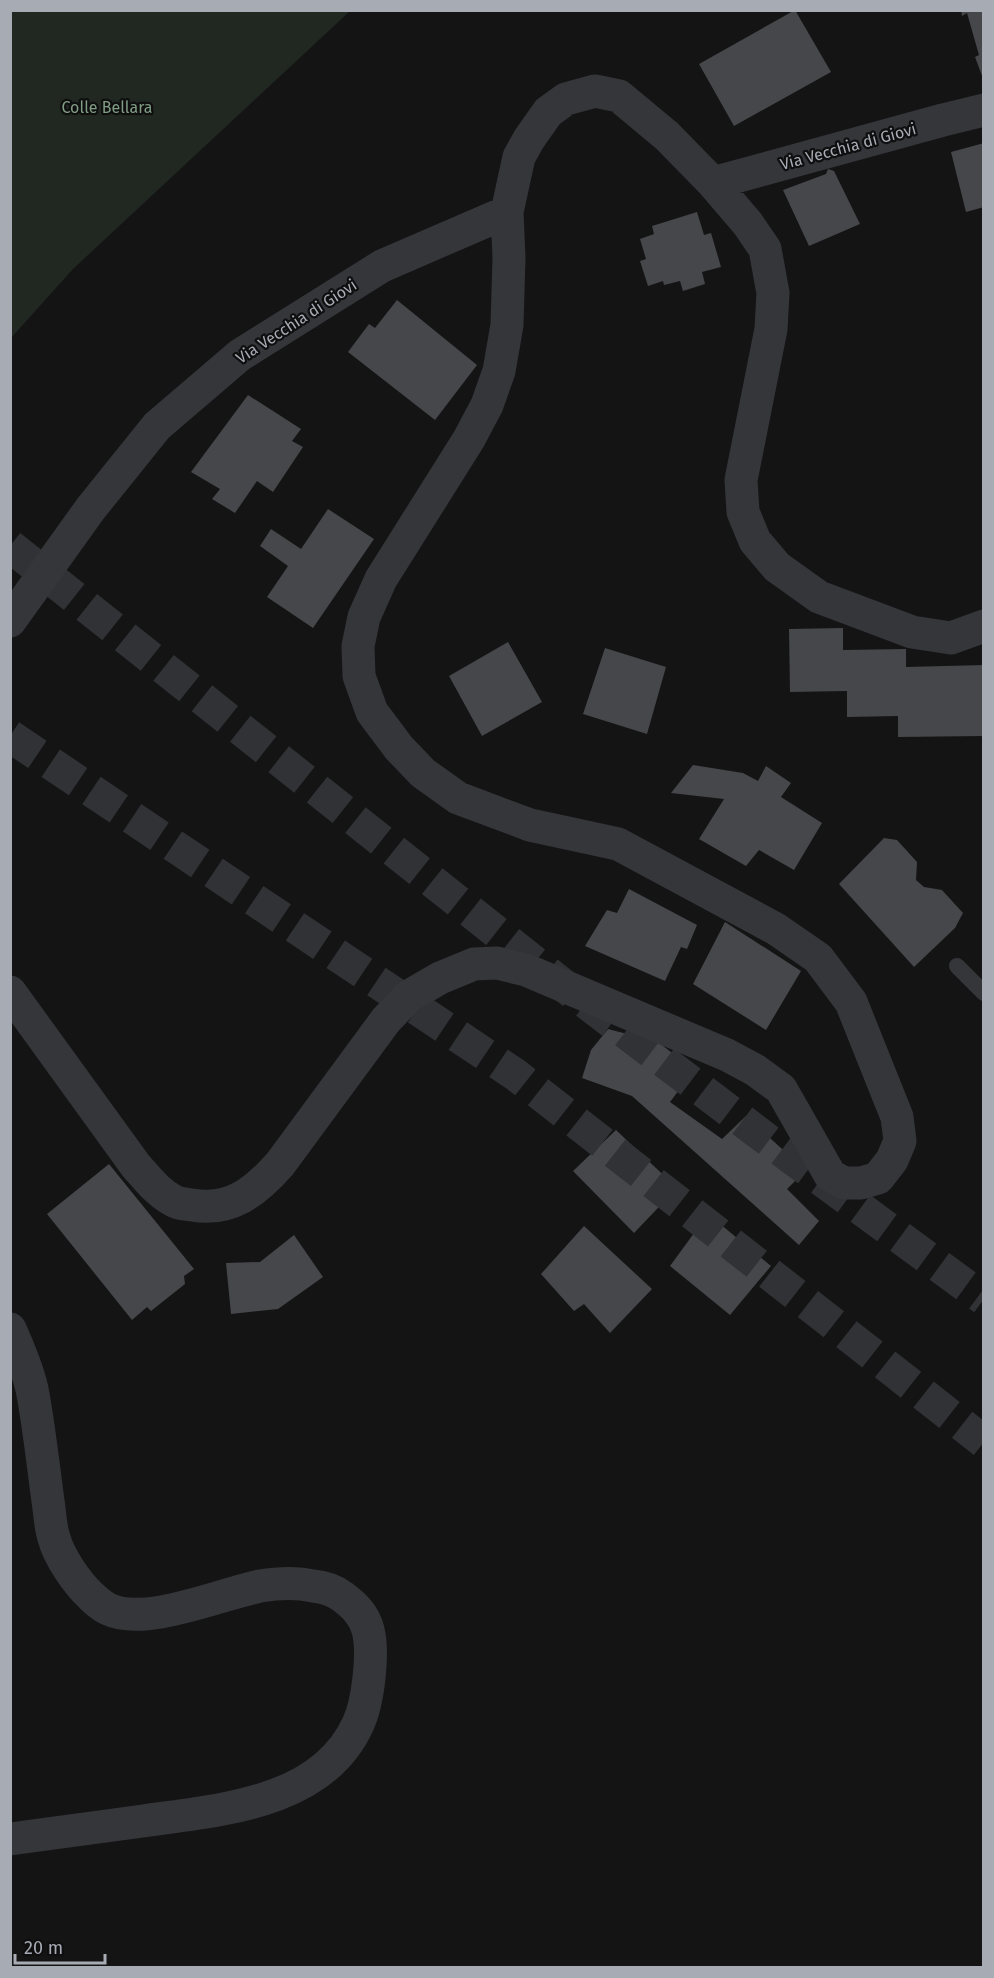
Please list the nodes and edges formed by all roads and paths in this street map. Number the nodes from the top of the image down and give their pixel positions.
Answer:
1 (984, 110) edge
2 (713, 183) junction
3 (507, 212) junction
4 (10, 621) edge
5 (984, 626) edge
6 (957, 966) dead end
7 (10, 992) edge
8 (984, 993) edge
9 (10, 1329) edge
10 (10, 1839) edge

1 - 2 street, Via Vecchia di Giovi
2 - 3 street
2 - 5 street
3 - 4 street, Via Vecchia di Giovi
3 - 7 street
6 - 8 lane
9 - 10 street

